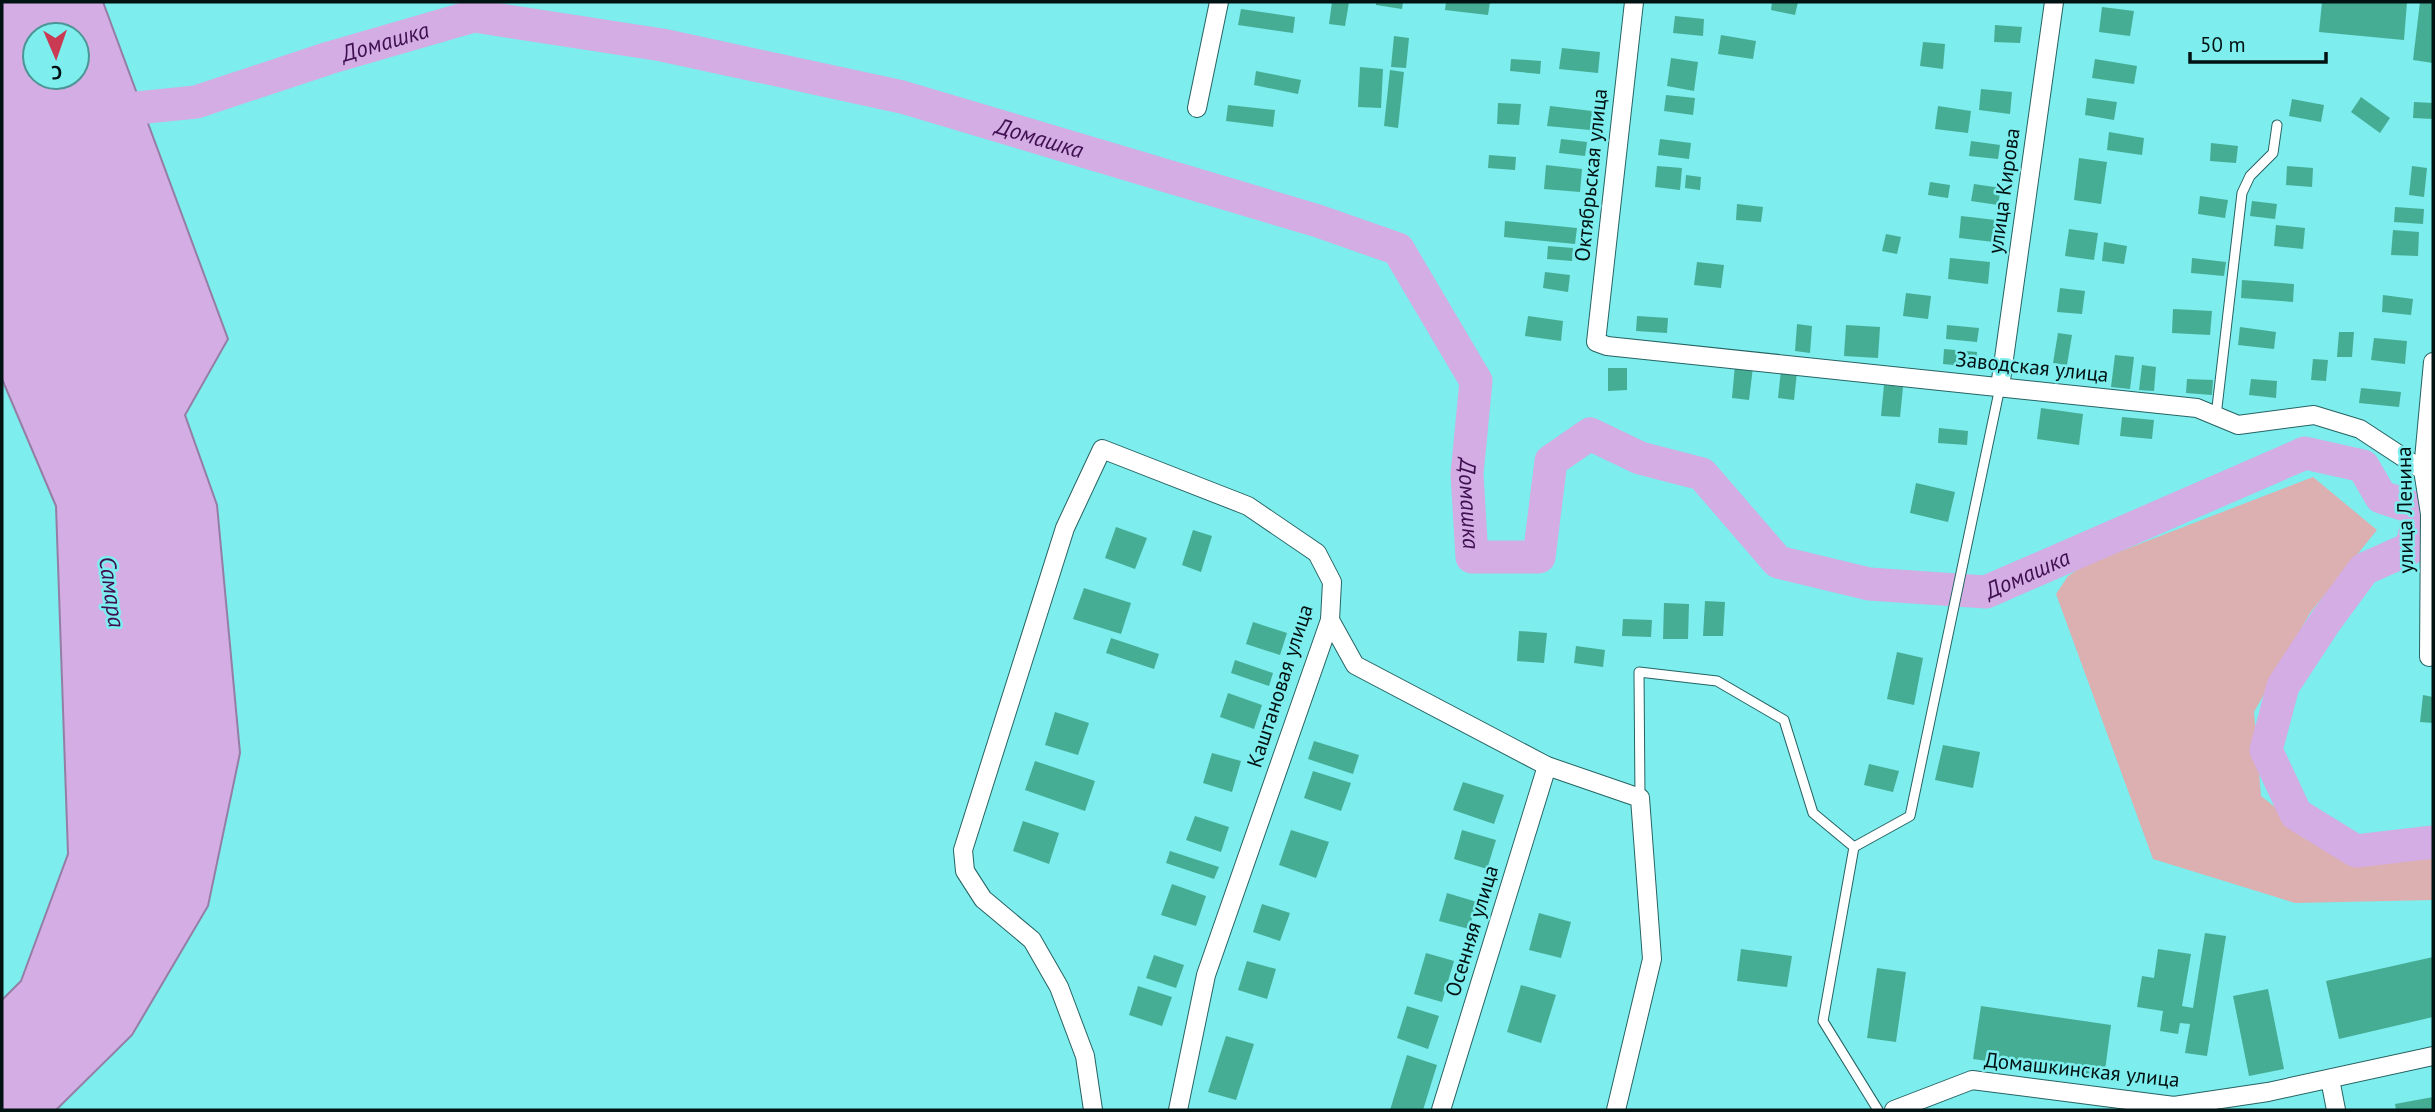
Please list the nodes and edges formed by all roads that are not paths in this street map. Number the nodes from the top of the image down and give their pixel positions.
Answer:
1 (1219, 2) edge
2 (1634, 2) edge
3 (2054, 2) edge
4 (1197, 108) dead end
5 (2277, 125) dead end
6 (1607, 345) joint
7 (2433, 362) edge
8 (2000, 387) junction
9 (2216, 416) junction
10 (2428, 473) edge
11 (1329, 620) junction
12 (2429, 657) dead end
13 (1547, 766) junction
14 (1640, 798) junction
15 (1854, 847) junction
16 (2433, 1056) edge
17 (2330, 1079) junction
18 (2174, 1108) edge
19 (1093, 1110) edge
20 (1178, 1110) edge
21 (1441, 1110) edge
22 (1616, 1110) edge
23 (1878, 1110) edge
24 (1894, 1110) edge
25 (2336, 1110) edge

1 - 4 street
2 - 6 street, Октябрьская улица
3 - 8 street, улица Кирова
5 - 9 lane
6 - 8 street, Заводская улица
7 - 10 street, улица Ленина
8 - 9 street, Заводская улица
8 - 15 lane
9 - 10 street, Заводская улица
10 - 12 street, улица Ленина
11 - 13 street
11 - 19 street, Каштановая улица
11 - 20 street, Каштановая улица
13 - 14 street
13 - 21 street, Осенняя улица
14 - 15 lane
14 - 22 street
15 - 23 lane
16 - 17 street, Домашкинская улица
17 - 18 street, Домашкинская улица
17 - 25 street
18 - 24 street, Домашкинская улица

